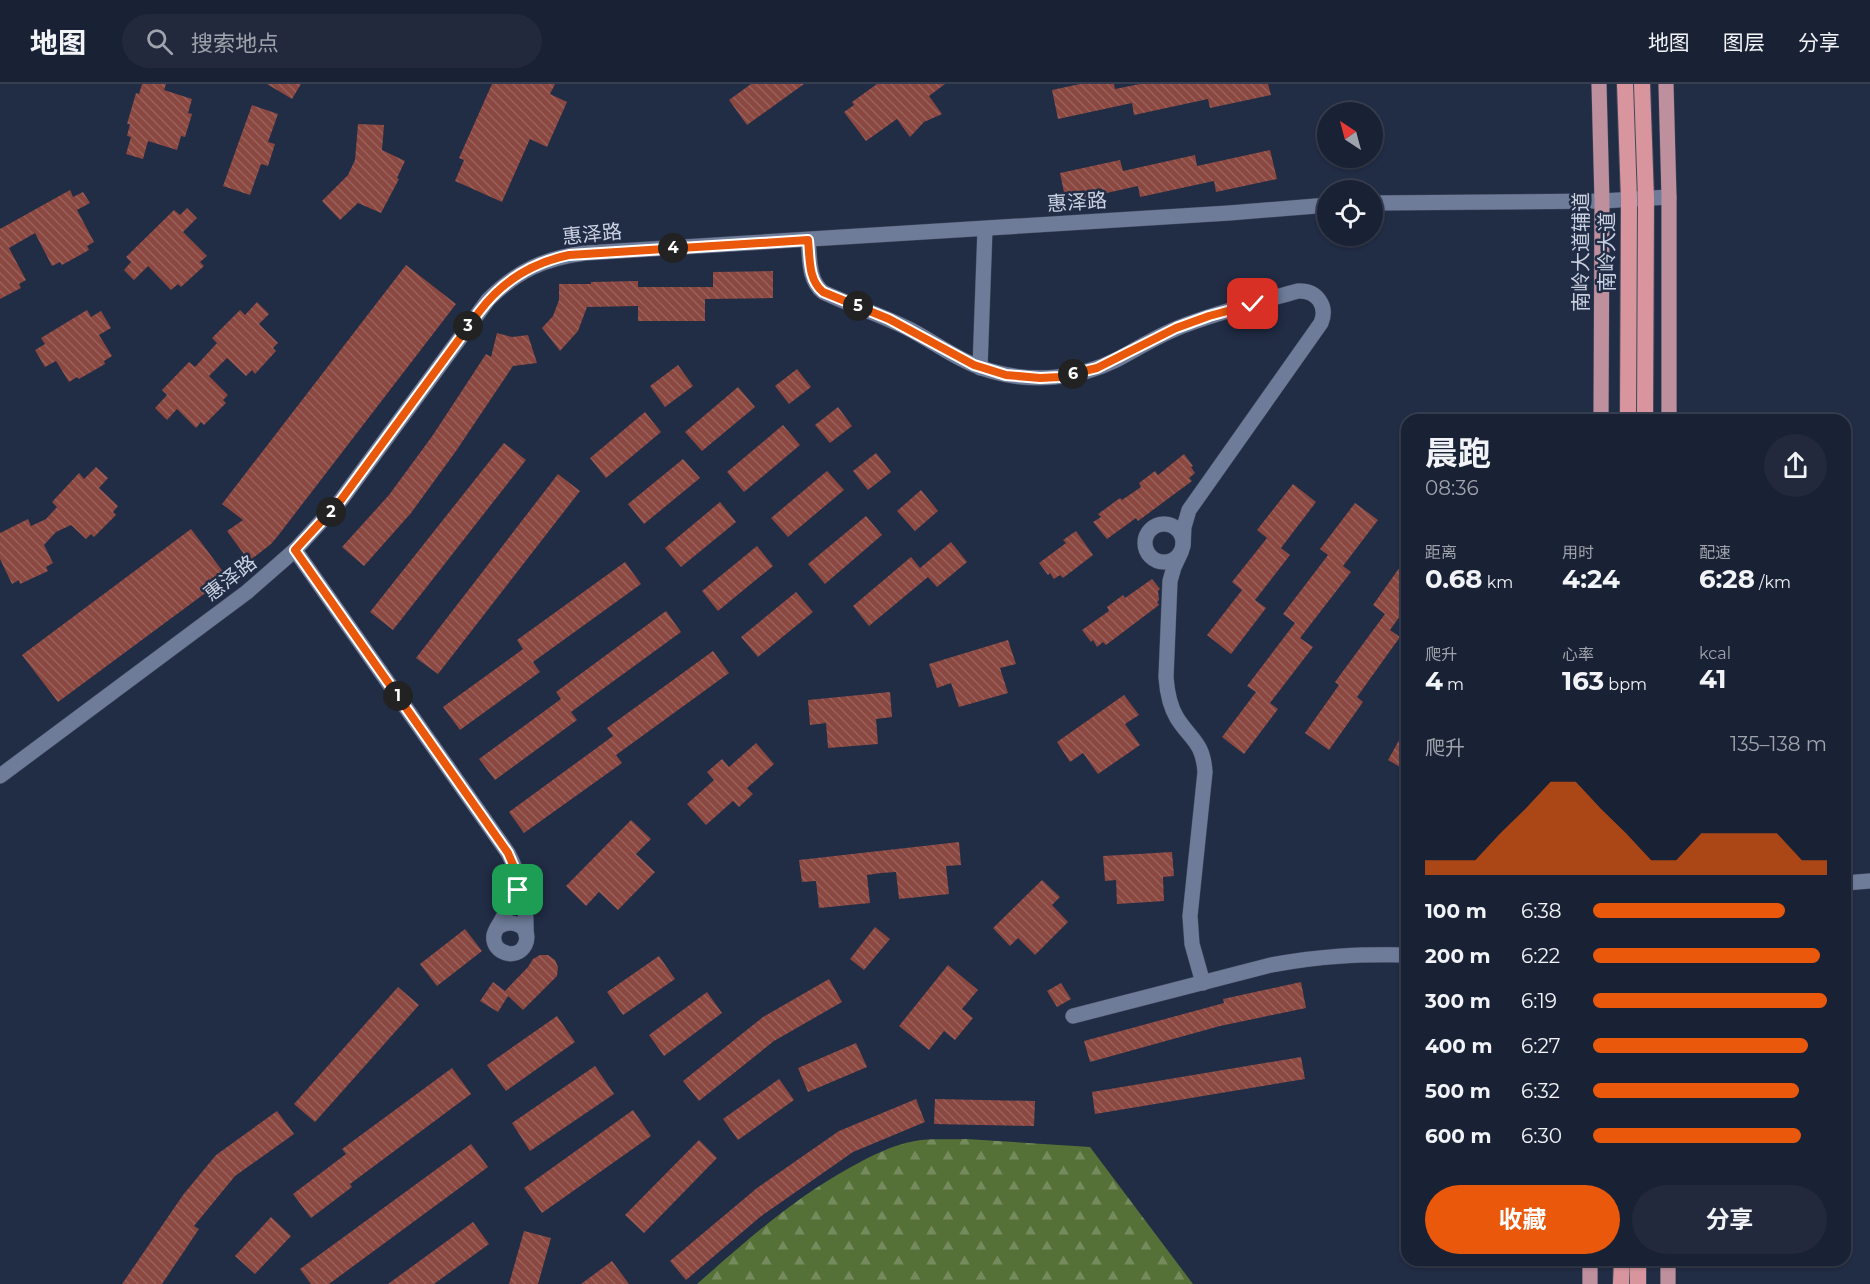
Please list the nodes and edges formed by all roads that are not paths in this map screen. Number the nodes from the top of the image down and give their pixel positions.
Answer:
1 (1599, 84) edge
2 (1625, 84) edge
3 (1642, 84) edge
4 (1666, 84) edge
5 (1669, 197) junction
6 (1637, 200) junction
7 (1602, 201) junction
8 (1383, 203) edge
9 (1317, 206) edge
10 (985, 229) junction
11 (808, 240) junction
12 (980, 368) junction
13 (1601, 414) edge
14 (1628, 414) edge
15 (1645, 414) edge
16 (1669, 414) edge
17 (1189, 510) junction
18 (1160, 525) junction
19 (1182, 549) junction
20 (295, 550) junction
21 (1159, 562) junction
22 (1170, 581) junction
23 (0, 777) edge
24 (520, 881) junction
25 (1870, 881) edge
26 (1851, 883) edge
27 (498, 927) junction
28 (526, 935) junction
29 (1401, 955) edge
30 (1203, 983) junction
31 (1073, 1016) dead end
32 (1590, 1266) edge
33 (1622, 1266) edge
34 (1638, 1266) edge
35 (1668, 1266) edge
36 (1590, 1284) edge
37 (1621, 1284) edge
38 (1638, 1284) edge
39 (1668, 1284) edge

1 - 7 main road, 南岭大道辅道
2 - 6 highway, 南岭大道
3 - 6 highway, 南岭大道
4 - 5 main road
5 - 6 street
5 - 16 main road
6 - 7 street
6 - 14 highway, 南岭大道
6 - 15 highway, 南岭大道
7 - 8 street
7 - 13 main road, 南岭大道辅道
9 - 10 street, 惠泽路
10 - 11 street, 惠泽路
10 - 12 street
11 - 12 street
11 - 20 street, 惠泽路
12 - 17 street
17 - 18 street
17 - 19 street
18 - 19 street
18 - 21 street
19 - 21 street
19 - 22 street
20 - 23 street, 惠泽路
20 - 24 street
21 - 22 street
22 - 30 street
24 - 27 street
24 - 28 street
25 - 26 street
27 - 28 street
27 - 28 street
29 - 30 street
30 - 31 street
32 - 36 main road
33 - 37 highway
34 - 38 highway
35 - 39 main road

